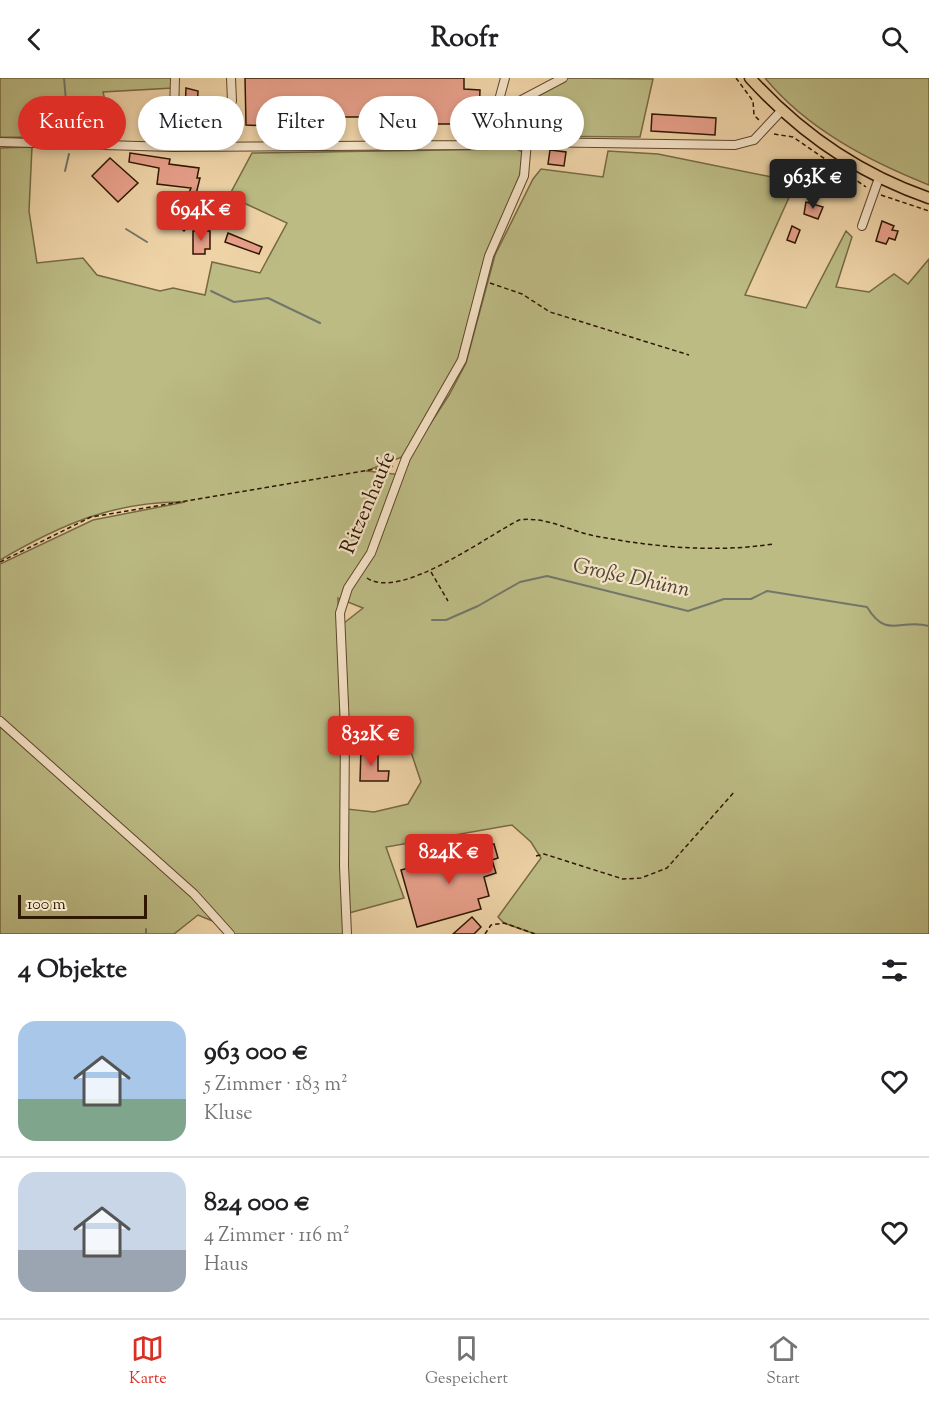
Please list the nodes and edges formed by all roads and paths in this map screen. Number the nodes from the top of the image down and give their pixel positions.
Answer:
1 (175, 78) edge
2 (231, 78) edge
3 (505, 78) edge
4 (563, 78) edge
5 (736, 78) edge
6 (750, 78) edge
7 (174, 96) edge
8 (232, 96) edge
9 (500, 96) edge
10 (528, 96) edge
11 (782, 110) junction
12 (766, 127) junction
13 (0, 142) edge
14 (584, 143) edge
15 (450, 145) edge
16 (138, 146) edge
17 (244, 147) edge
18 (525, 150) edge
19 (879, 178) junction
20 (873, 191) junction
21 (929, 198) edge
22 (929, 211) edge
23 (862, 226) dead end
24 (482, 279) junction
25 (688, 355) dead end
26 (403, 466) junction
27 (773, 544) dead end
28 (0, 562) edge
29 (430, 571) junction
30 (358, 572) junction
31 (448, 601) dead end
32 (0, 721) edge
33 (735, 791) dead end
34 (536, 856) dead end
35 (230, 934) edge
36 (347, 934) edge
37 (485, 934) edge
38 (535, 934) edge

1 - 7 street
2 - 8 street
3 - 9 street
4 - 10 street
5 - 12 path
6 - 11 main road
11 - 12 street
11 - 19 main road
12 - 14 street
12 - 20 path
13 - 16 street
15 - 17 street
18 - 24 street, Ritzenhaufe
19 - 20 street
19 - 21 main road
20 - 22 path
20 - 23 street
24 - 25 path
24 - 26 street, Ritzenhaufe
26 - 28 path
26 - 30 street, Ritzenhaufe
27 - 29 path
29 - 30 path
29 - 31 path
30 - 36 street, Ritzenhaufe
32 - 35 street
33 - 34 path
37 - 38 path

